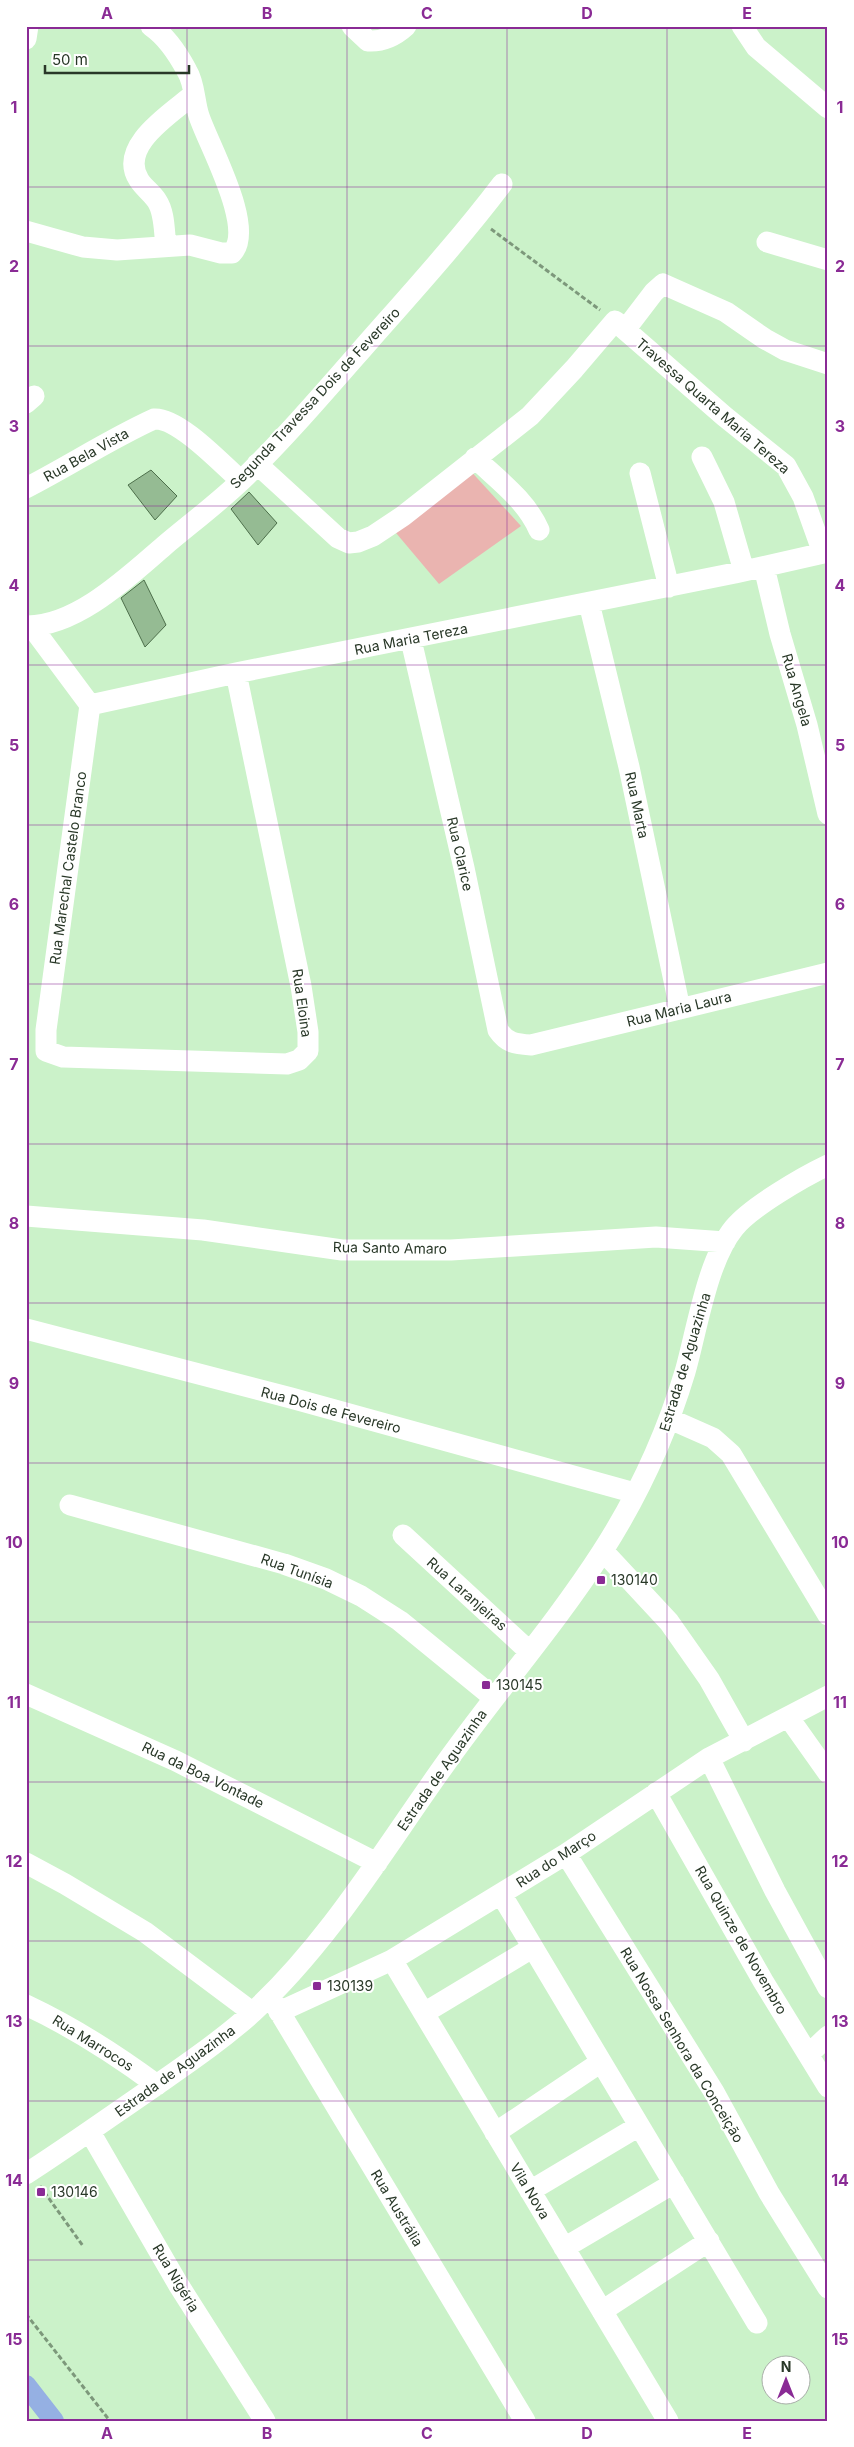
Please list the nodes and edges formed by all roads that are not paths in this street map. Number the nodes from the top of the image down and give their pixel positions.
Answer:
1 (28, 26) edge
2 (151, 26) edge
3 (352, 26) edge
4 (406, 26) edge
5 (742, 26) edge
6 (26, 39) edge
7 (194, 94) junction
8 (828, 108) edge
9 (502, 184) dead end
10 (26, 231) edge
11 (767, 242) dead end
12 (166, 246) junction
13 (828, 260) edge
14 (620, 326) junction
15 (828, 364) edge
16 (702, 457) dead end
17 (475, 458) junction
18 (257, 464) junction
19 (640, 473) dead end
20 (241, 481) junction
21 (26, 488) edge
22 (539, 530) dead end
23 (825, 552) edge
24 (754, 569) junction
25 (669, 587) junction
26 (589, 603) junction
27 (29, 626) edge
28 (410, 640) junction
29 (236, 673) junction
30 (90, 706) junction
31 (828, 814) edge
32 (828, 973) edge
33 (680, 1009) junction
34 (46, 1030) joint
35 (531, 1045) joint
36 (828, 1166) edge
37 (26, 1216) edge
38 (725, 1242) junction
39 (26, 1330) edge
40 (670, 1419) junction
41 (635, 1493) junction
42 (70, 1505) dead end
43 (403, 1535) dead end
44 (602, 1551) junction
45 (828, 1615) edge
46 (530, 1652) junction
47 (26, 1694) edge
48 (828, 1696) edge
49 (493, 1697) junction
50 (789, 1718) junction
51 (744, 1741) junction
52 (709, 1758) junction
53 (828, 1773) edge
54 (656, 1793) junction
55 (566, 1854) junction
56 (26, 1863) edge
57 (377, 1863) junction
58 (501, 1894) junction
59 (532, 1948) junction
60 (392, 1960) junction
61 (828, 1988) edge
62 (274, 2004) junction
63 (26, 2005) edge
64 (252, 2012) junction
65 (424, 2013) junction
66 (828, 2036) edge
67 (809, 2054) junction
68 (601, 2062) junction
69 (157, 2084) junction
70 (828, 2087) edge
71 (639, 2126) junction
72 (90, 2132) junction
73 (495, 2133) junction
74 (28, 2173) edge
75 (674, 2183) junction
76 (530, 2191) junction
77 (708, 2241) junction
78 (564, 2248) junction
79 (828, 2288) edge
80 (602, 2311) junction
81 (757, 2323) dead end
82 (265, 2421) edge
83 (525, 2421) edge
84 (668, 2421) edge

1 - 6 street
2 - 7 street
3 - 4 street
5 - 8 street
7 - 12 street
7 - 12 street
9 - 18 street, Segunda Travessa Dois de Fevereiro
10 - 12 street
11 - 13 street
14 - 15 street
14 - 17 street
14 - 23 street, Travessa Quarta Maria Tereza
16 - 24 street, Rua Angela
17 - 18 street
17 - 22 street
18 - 20 street, Segunda Travessa Dois de Fevereiro
19 - 25 street
20 - 21 street, Rua Bela Vista
20 - 27 street, Segunda Travessa Dois de Fevereiro
23 - 24 street, Rua Maria Tereza
24 - 25 street, Rua Maria Tereza
24 - 31 street, Rua Angela
25 - 26 street, Rua Maria Tereza
26 - 28 street, Rua Maria Tereza
26 - 33 street, Rua Marta
27 - 30 street
28 - 29 street, Rua Maria Tereza
28 - 35 street, Rua Clarice
29 - 30 street, Rua Maria Tereza
29 - 34 street, Rua Eloina
30 - 34 street, Rua Marechal Castelo Branco
32 - 33 street, Rua Maria Laura
33 - 35 street, Rua Maria Laura
36 - 38 street, Estrada de Aguazinha
37 - 38 street, Rua Santo Amaro
38 - 40 street, Estrada de Aguazinha
39 - 41 street, Rua Dois de Fevereiro
40 - 41 street, Estrada de Aguazinha
40 - 45 street
41 - 44 street, Estrada de Aguazinha
42 - 49 street, Rua Tunísia
43 - 46 street, Rua Laranjeiras
44 - 46 street, Estrada de Aguazinha
44 - 51 street
46 - 49 street, Estrada de Aguazinha
47 - 57 street, Rua da Boa Vontade
48 - 50 street, Rua do Março
49 - 57 street, Estrada de Aguazinha
50 - 51 street, Rua do Março
50 - 53 street
51 - 52 street, Rua do Março
52 - 54 street, Rua do Março
52 - 61 street
54 - 55 street, Rua do Março
54 - 67 street, Rua Quinze de Novembro
55 - 58 street, Rua do Março
55 - 79 street, Rua Nossa Senhora da Conceição
56 - 64 street
57 - 62 street, Estrada de Aguazinha
58 - 59 street
58 - 60 street, Rua do Março
59 - 65 street
59 - 68 street
60 - 62 street, Rua do Março
60 - 65 street, Vila Nova
62 - 64 street, Estrada de Aguazinha
62 - 83 street, Rua Austrália
63 - 69 street, Rua Marrocos
64 - 69 street, Estrada de Aguazinha
65 - 73 street, Vila Nova
66 - 67 street
67 - 70 street, Rua Quinze de Novembro
68 - 71 street
68 - 73 street
69 - 72 street, Estrada de Aguazinha
71 - 75 street
71 - 76 street
72 - 74 street, Estrada de Aguazinha
72 - 82 street, Rua Nigéria
73 - 76 street, Vila Nova
75 - 77 street
75 - 78 street
76 - 78 street, Vila Nova
77 - 80 street
77 - 81 street
78 - 80 street, Vila Nova
80 - 84 street, Vila Nova

